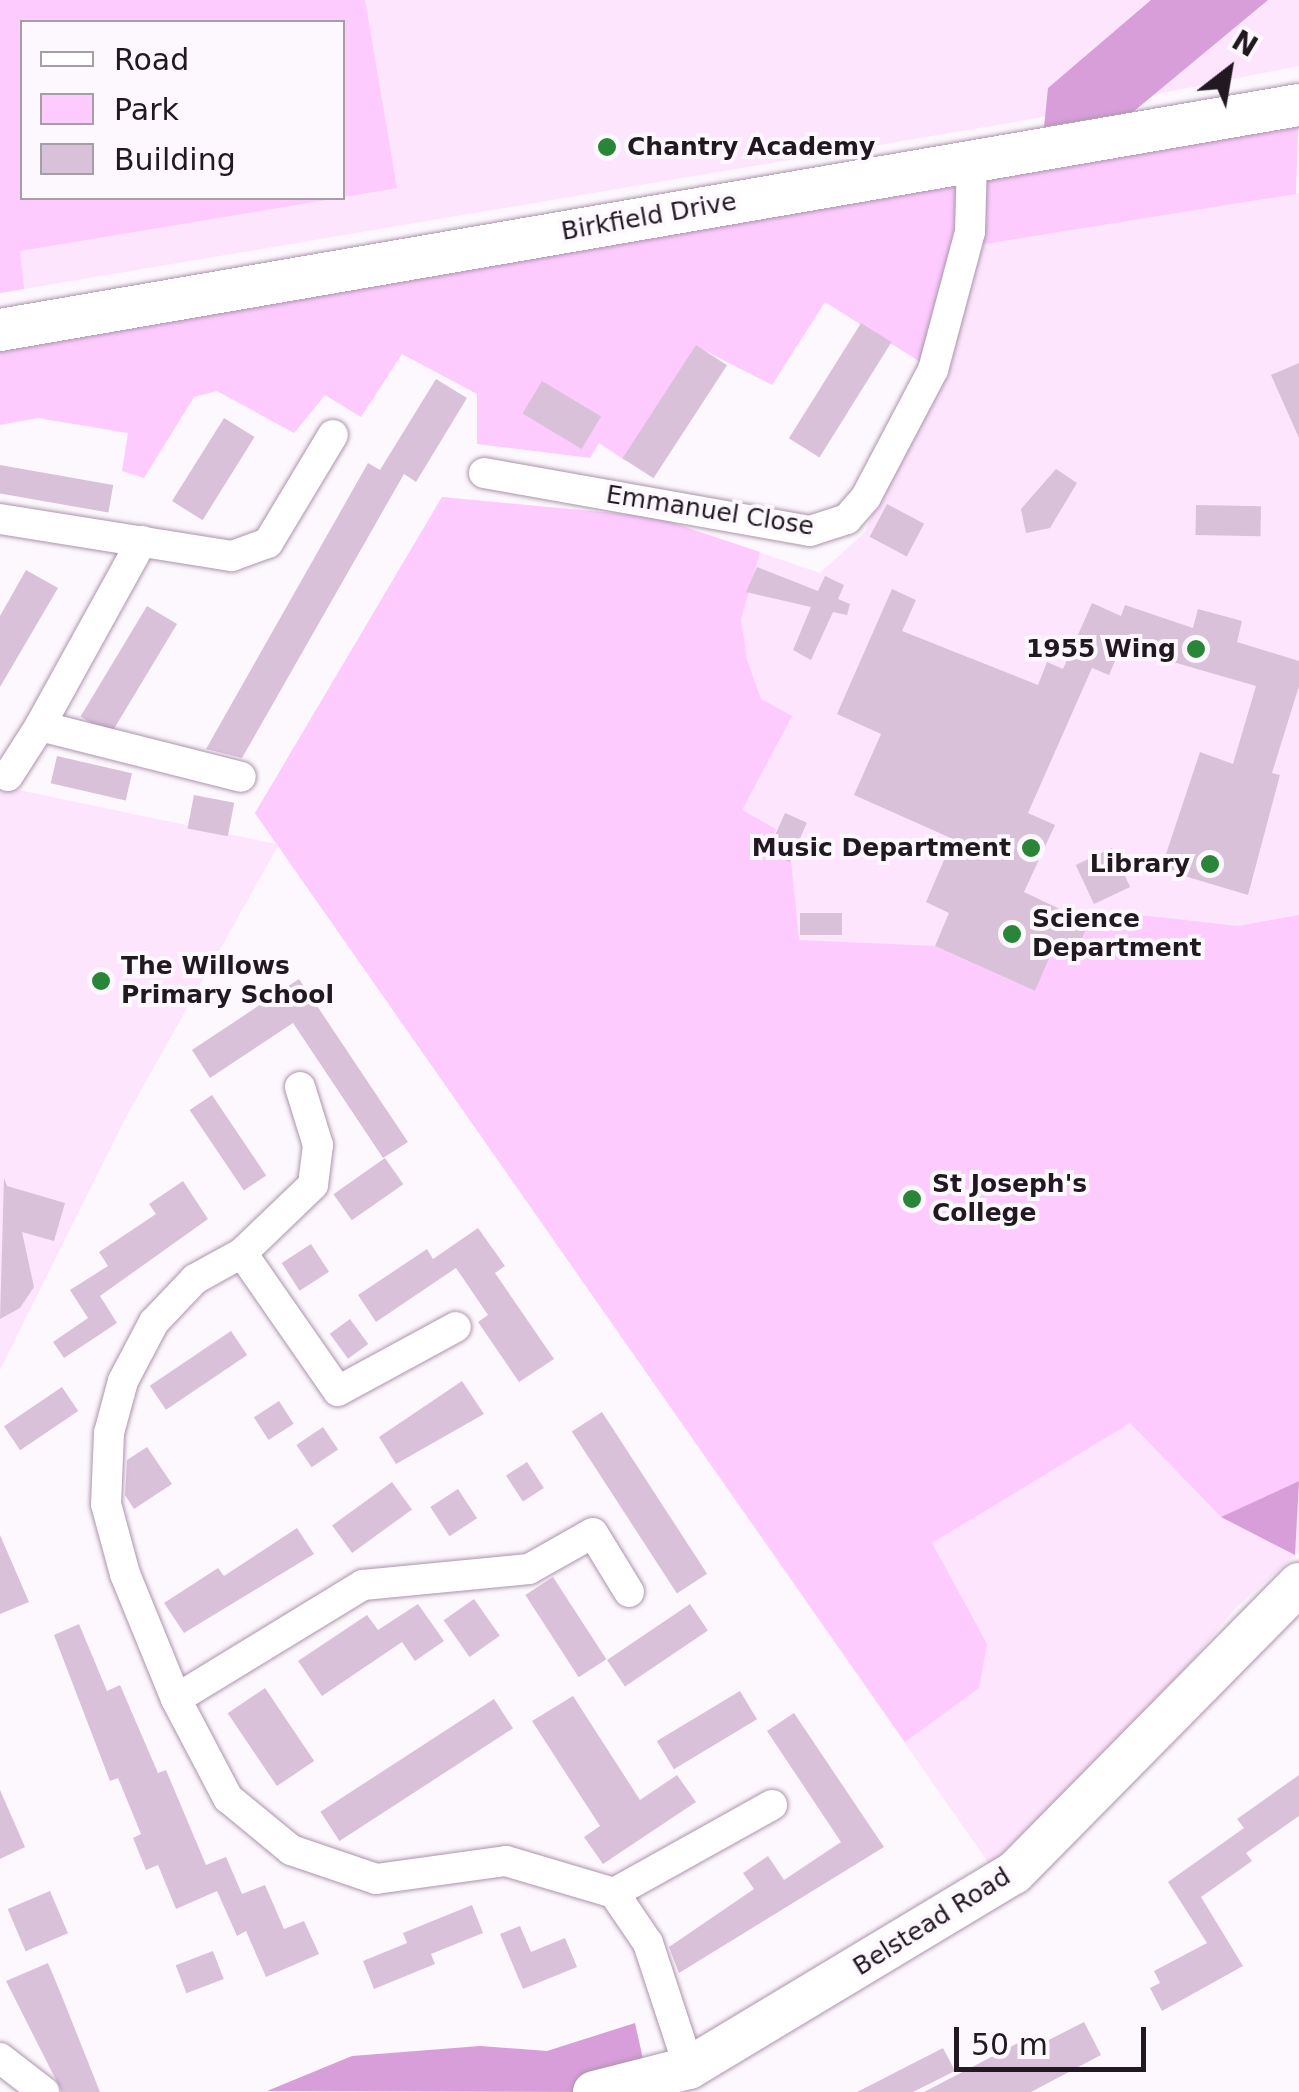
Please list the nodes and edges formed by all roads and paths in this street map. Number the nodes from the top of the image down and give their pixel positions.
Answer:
1 (1299, 105) edge
2 (972, 160) junction
3 (0, 330) edge
4 (333, 435) dead end
5 (484, 473) dead end
6 (0, 519) edge
7 (142, 541) junction
8 (40, 726) junction
9 (8, 776) dead end
10 (241, 777) dead end
11 (300, 1087) dead end
12 (242, 1253) junction
13 (456, 1328) dead end
14 (1299, 1584) edge
15 (629, 1592) dead end
16 (176, 1699) junction
17 (772, 1804) dead end
18 (614, 1893) junction
19 (0, 2058) edge
20 (688, 2068) junction
21 (44, 2092) edge
22 (594, 2092) edge

1 - 2 street, Birkfield Drive
2 - 3 street, Birkfield Drive
2 - 5 street, Emmanuel Close
4 - 7 street
6 - 7 street
7 - 8 street
8 - 9 street
8 - 10 street
11 - 12 street
12 - 13 street
12 - 16 street
14 - 20 street, Belstead Road
15 - 16 street
16 - 18 street
17 - 18 street
18 - 20 street
19 - 21 street
20 - 22 street, Belstead Road

